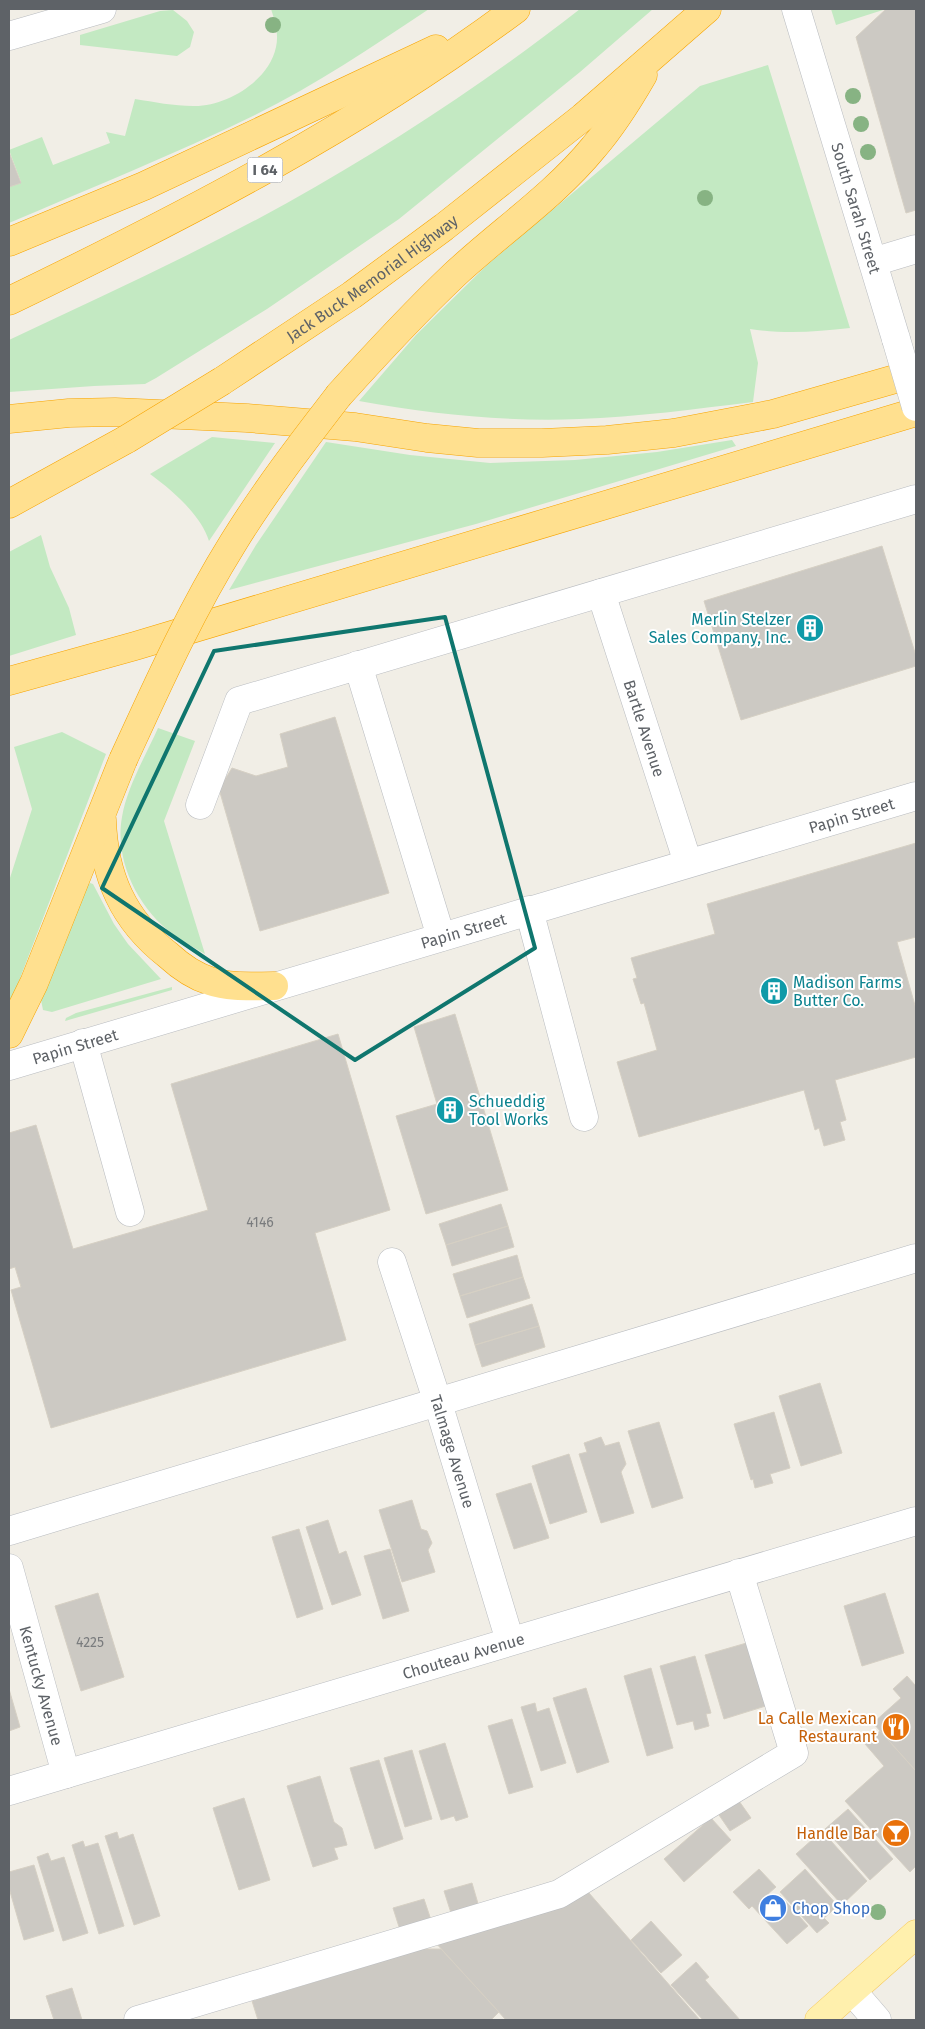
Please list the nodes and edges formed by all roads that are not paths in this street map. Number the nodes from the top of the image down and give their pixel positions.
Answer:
1 (102, 9) edge
2 (796, 9) edge
3 (512, 12) edge
4 (701, 15) edge
5 (9, 36) edge
6 (655, 56) junction
7 (9, 242) edge
8 (916, 249) edge
9 (873, 262) junction
10 (9, 301) edge
11 (916, 373) edge
12 (916, 407) edge
13 (916, 412) edge
14 (9, 419) edge
15 (916, 498) edge
16 (9, 504) edge
17 (601, 593) junction
18 (358, 665) junction
19 (9, 681) edge
20 (916, 796) edge
21 (200, 805) dead end
22 (102, 813) junction
23 (688, 863) junction
24 (529, 910) junction
25 (441, 937) junction
26 (274, 986) junction
27 (9, 1034) edge
28 (83, 1043) junction
29 (9, 1066) edge
30 (584, 1117) dead end
31 (130, 1212) dead end
32 (916, 1258) edge
33 (392, 1262) dead end
34 (438, 1403) junction
35 (916, 1521) edge
36 (9, 1531) edge
37 (9, 1568) edge
38 (740, 1574) junction
39 (510, 1641) junction
40 (66, 1774) junction
41 (9, 1791) edge
42 (916, 1934) edge
43 (852, 1991) junction
44 (138, 2020) edge
45 (819, 2020) edge
46 (877, 2020) edge

1 - 5 street
2 - 9 street, South Sarah Street
3 - 7 highway
3 - 10 highway, I 64
4 - 6 highway, Jack Buck Memorial Highway
6 - 16 highway, Jack Buck Memorial Highway, bridge
6 - 22 highway, bridge
8 - 9 street
9 - 12 street, South Sarah Street, bridge
11 - 14 highway
13 - 19 highway
15 - 17 street
17 - 18 street
17 - 23 street, Bartle Avenue
18 - 21 street
18 - 25 street
20 - 23 street, Papin Street
22 - 26 highway
22 - 27 highway
23 - 24 street, Papin Street
24 - 25 street, Papin Street
24 - 30 street
25 - 26 street, Papin Street
26 - 28 street, Papin Street
28 - 29 street, Papin Street
28 - 31 street
32 - 34 street
33 - 34 street, Talmage Avenue
34 - 36 street
34 - 39 street, Talmage Avenue
35 - 38 street, Chouteau Avenue
37 - 40 street, Kentucky Avenue
38 - 39 street, Chouteau Avenue
38 - 44 street
39 - 40 street, Chouteau Avenue
40 - 41 street, Chouteau Avenue
42 - 43 main road
43 - 45 main road
43 - 46 street

